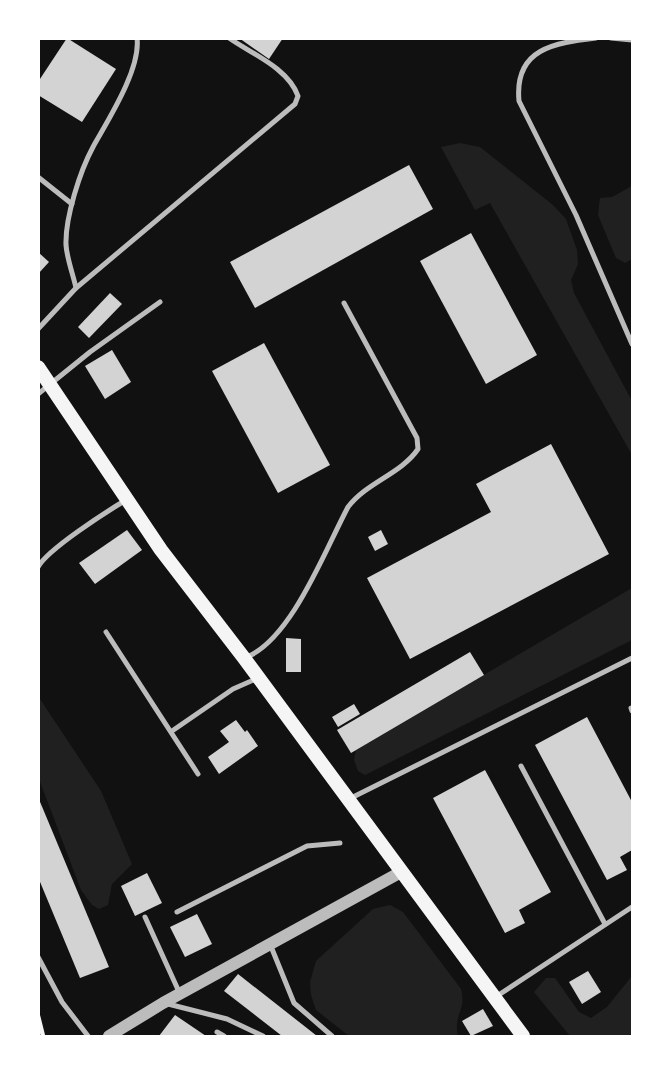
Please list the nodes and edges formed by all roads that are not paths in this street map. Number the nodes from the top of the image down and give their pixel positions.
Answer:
1 (137, 38) edge
2 (229, 38) edge
3 (596, 38) edge
4 (611, 38) edge
5 (632, 40) edge
6 (38, 177) edge
7 (72, 204) junction
8 (76, 288) junction
9 (160, 302) dead end
10 (344, 303) dead end
11 (38, 329) edge
12 (632, 344) edge
13 (38, 366) edge
14 (44, 388) edge
15 (128, 498) junction
16 (38, 567) edge
17 (106, 632) dead end
18 (632, 657) edge
19 (244, 658) junction
20 (258, 678) junction
21 (172, 731) junction
22 (521, 766) dead end
23 (198, 774) dead end
24 (349, 799) junction
25 (340, 843) dead end
26 (401, 872) junction
27 (632, 907) edge
28 (177, 912) dead end
29 (145, 918) dead end
30 (605, 924) junction
31 (270, 944) junction
32 (38, 957) edge
33 (180, 994) junction
34 (494, 998) junction
35 (163, 1003) junction
36 (217, 1032) dead end
37 (88, 1037) edge
38 (109, 1037) edge
39 (224, 1037) edge
40 (263, 1037) edge
41 (332, 1037) edge
42 (523, 1037) edge

1 - 7 lane
2 - 8 lane
3 - 12 lane
4 - 5 lane
6 - 7 lane
7 - 8 lane
8 - 11 lane
9 - 14 lane
10 - 19 lane
13 - 14 main road
14 - 15 main road
15 - 16 lane
15 - 19 main road
17 - 21 lane
18 - 24 lane
19 - 20 main road
20 - 21 lane
20 - 24 main road
21 - 23 lane
22 - 30 lane
24 - 26 main road
25 - 28 lane
26 - 31 street
26 - 34 main road
27 - 30 lane
29 - 33 lane
30 - 34 lane
31 - 33 street
31 - 41 lane
32 - 37 lane
33 - 35 street
34 - 42 main road
35 - 38 street
35 - 40 lane
36 - 39 lane

